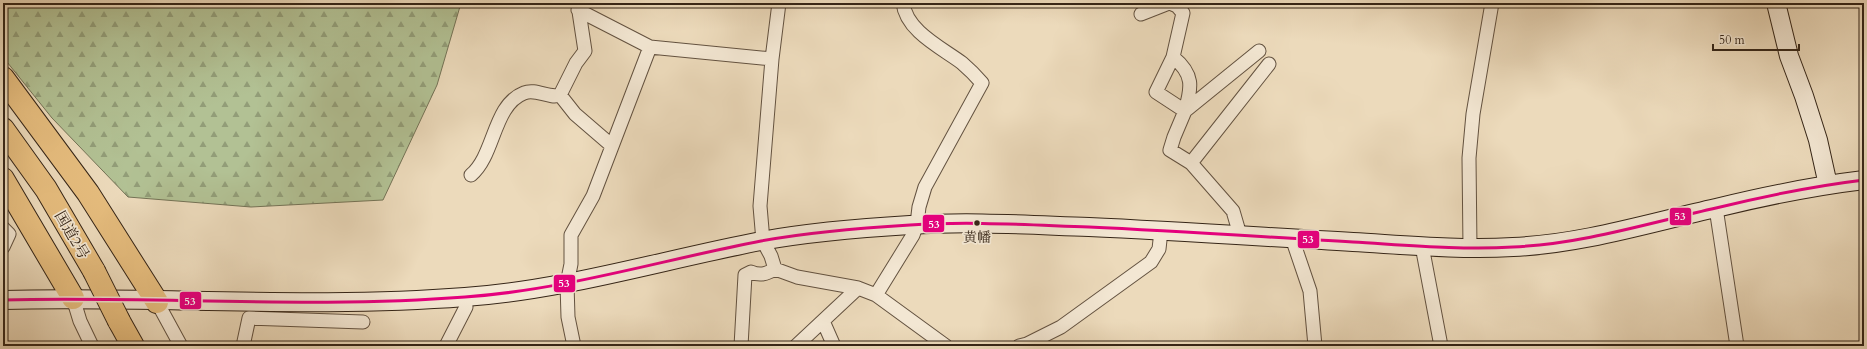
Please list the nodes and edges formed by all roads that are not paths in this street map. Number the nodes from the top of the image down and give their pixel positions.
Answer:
1 (779, 3) edge
2 (903, 3) edge
3 (1170, 3) edge
4 (1492, 3) edge
5 (1776, 3) edge
6 (578, 6) edge
7 (1141, 14) dead end
8 (650, 47) junction
9 (1259, 51) dead end
10 (1173, 57) junction
11 (772, 59) junction
12 (1270, 64) dead end
13 (3, 78) edge
14 (560, 95) junction
15 (1185, 111) junction
16 (3, 129) edge
17 (611, 145) junction
18 (1191, 163) junction
19 (471, 175) dead end
20 (3, 179) edge
21 (1864, 180) edge
22 (1828, 185) junction
23 (1716, 208) junction
24 (917, 224) junction
25 (3, 228) edge
26 (1161, 230) junction
27 (1240, 235) junction
28 (1292, 238) junction
29 (763, 241) junction
30 (1422, 246) junction
31 (3, 247) edge
32 (1470, 248) junction
33 (775, 269) junction
34 (567, 284) junction
35 (858, 288) junction
36 (876, 295) junction
37 (73, 298) junction
38 (465, 298) junction
39 (3, 300) edge
40 (157, 302) junction
41 (291, 312) junction
42 (363, 322) dead end
43 (822, 322) junction
44 (92, 346) edge
45 (133, 346) edge
46 (181, 346) edge
47 (243, 346) edge
48 (446, 346) edge
49 (574, 346) edge
50 (741, 346) edge
51 (796, 346) edge
52 (834, 346) edge
53 (946, 346) edge
54 (1019, 346) edge
55 (1315, 346) edge
56 (1441, 346) edge
57 (1737, 346) edge

1 - 11 street
2 - 24 street
3 - 7 street
3 - 10 street
4 - 32 street
5 - 22 main road
6 - 8 street
6 - 14 street
8 - 11 street
8 - 17 street
9 - 15 street
10 - 15 street
10 - 15 street
11 - 29 street
12 - 18 street
13 - 40 highway
14 - 17 street
14 - 19 street
15 - 18 street
16 - 45 highway, 国道2号, bridge
17 - 34 street
18 - 27 street
20 - 37 highway
21 - 22 main road
22 - 23 main road
23 - 32 main road
23 - 57 street
24 - 26 main road
24 - 29 main road
24 - 36 street
25 - 31 street
26 - 27 main road
26 - 54 street
27 - 28 main road
28 - 30 main road
28 - 55 street
29 - 33 street
29 - 34 main road
30 - 32 main road
30 - 56 street
33 - 35 street
33 - 50 street
34 - 38 main road
34 - 49 street
35 - 36 street
35 - 43 street
36 - 53 street
37 - 39 main road
37 - 40 main road
37 - 44 street
38 - 41 main road
38 - 48 street
40 - 41 main road
40 - 46 street
41 - 42 street
41 - 47 street
43 - 51 street
43 - 52 street

